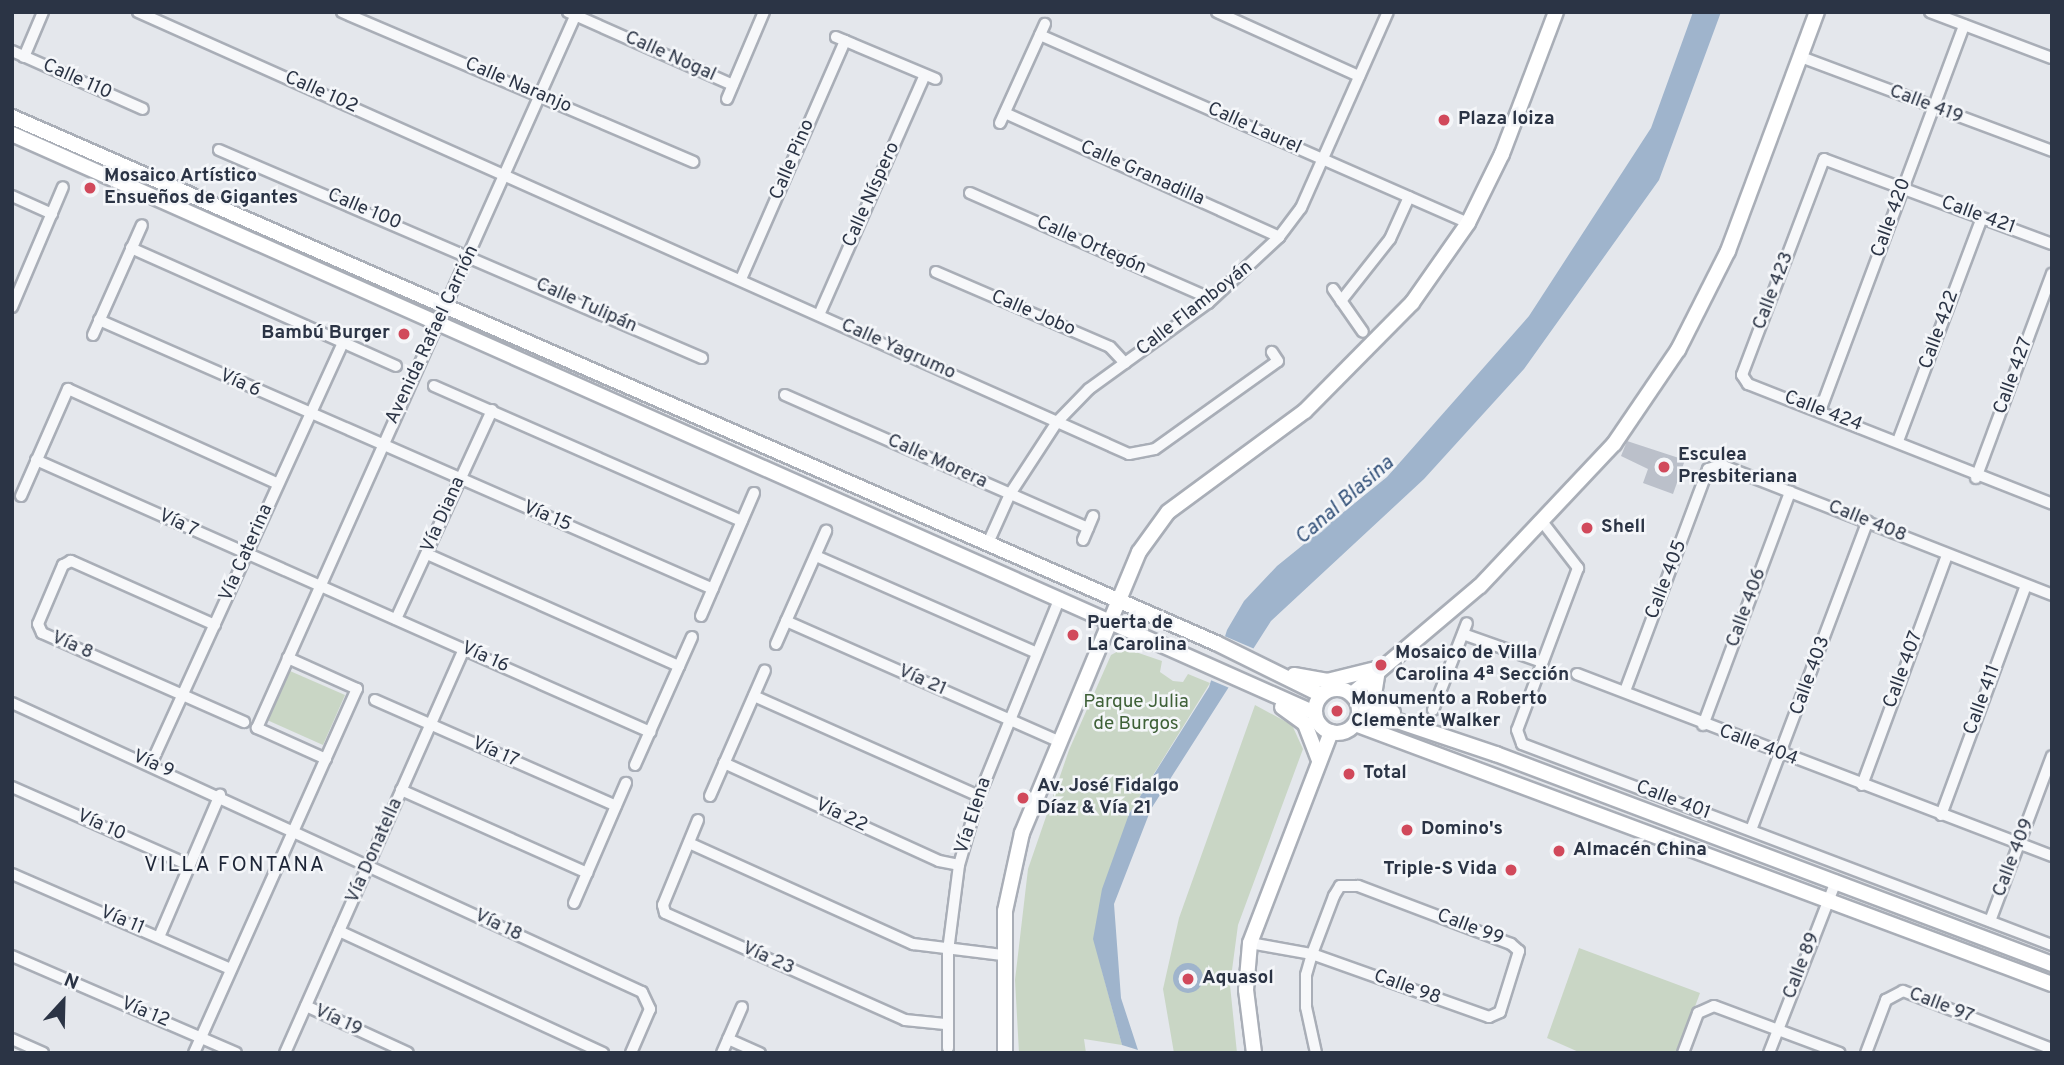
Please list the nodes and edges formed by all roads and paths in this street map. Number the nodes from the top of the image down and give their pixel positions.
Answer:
1 (43, 12) edge
2 (138, 12) edge
3 (342, 12) edge
4 (764, 12) edge
5 (1217, 12) edge
6 (1388, 12) edge
7 (1556, 12) edge
8 (1817, 12) edge
9 (1930, 12) edge
10 (574, 13) edge
11 (1964, 25) junction
12 (1042, 30) joint
13 (12, 51) edge
14 (24, 57) junction
15 (1801, 57) junction
16 (2052, 58) edge
17 (1359, 76) junction
18 (930, 77) joint
19 (733, 85) junction
20 (540, 95) junction
21 (727, 99) dead end
22 (1934, 107) junction
23 (143, 109) dead end
24 (12, 117) edge
25 (12, 134) edge
26 (219, 150) dead end
27 (2052, 151) edge
28 (1322, 160) junction
29 (693, 162) dead end
30 (504, 174) junction
31 (64, 187) dead end
32 (1903, 189) junction
33 (970, 193) dead end
34 (12, 196) edge
35 (1409, 197) junction
36 (1810, 197) joint
37 (52, 214) junction
38 (1982, 218) junction
39 (1468, 223) junction
40 (142, 225) dead end
41 (1279, 237) junction
42 (2052, 243) edge
43 (131, 248) junction
44 (470, 254) junction
45 (936, 272) dead end
46 (2052, 274) edge
47 (741, 279) junction
48 (17, 282) edge
49 (1333, 289) dead end
50 (1341, 301) junction
51 (1208, 303) junction
52 (12, 307) edge
53 (446, 309) junction
54 (820, 315) junction
55 (99, 320) junction
56 (440, 323) junction
57 (1363, 332) dead end
58 (93, 335) dead end
59 (342, 342) junction
60 (1275, 356) dead end
61 (702, 358) dead end
62 (1125, 363) junction
63 (396, 366) dead end
64 (1748, 384) joint
65 (434, 386) dead end
66 (785, 395) dead end
67 (492, 410) junction
68 (1820, 411) junction
69 (309, 415) junction
70 (1057, 422) junction
71 (1898, 441) junction
72 (382, 446) junction
73 (36, 460) junction
74 (1708, 469) joint
75 (1976, 478) junction
76 (460, 479) junction
77 (278, 484) junction
78 (1790, 492) junction
79 (754, 493) dead end
80 (1010, 494) junction
81 (21, 496) dead end
82 (2052, 505) edge
83 (1093, 516) dead end
84 (742, 520) junction
85 (1868, 521) junction
86 (1544, 524) junction
87 (1088, 528) junction
88 (826, 531) dead end
89 (1083, 540) dead end
90 (988, 543) junction
91 (427, 554) junction
92 (1947, 555) junction
93 (247, 556) junction
94 (816, 556) junction
95 (2026, 585) junction
96 (320, 586) junction
97 (713, 589) junction
98 (2052, 595) edge
99 (1059, 598) junction
100 (1118, 601) junction
101 (701, 617) dead end
102 (396, 619) junction
103 (786, 621) junction
104 (1108, 621) junction
105 (215, 625) junction
106 (692, 637) dead end
107 (776, 644) dead end
108 (464, 649) junction
109 (1038, 653) junction
110 (288, 658) junction
111 (1542, 662) junction
112 (680, 666) junction
113 (1269, 668) junction
114 (1378, 669) junction
115 (765, 670) dead end
116 (1577, 674) dead end
117 (1254, 689) junction
118 (1625, 691) junction
119 (1352, 694) junction
120 (183, 695) junction
121 (1321, 695) junction
122 (754, 696) junction
123 (375, 700) dead end
124 (12, 703) edge
125 (1359, 708) junction
126 (1433, 710) dead end
127 (1315, 713) junction
128 (1009, 720) junction
129 (244, 722) dead end
130 (431, 724) junction
131 (1355, 724) junction
132 (1703, 725) junction
133 (1425, 731) junction
134 (649, 732) junction
135 (1331, 732) junction
136 (1058, 741) junction
137 (1782, 755) junction
138 (2052, 756) edge
139 (326, 759) junction
140 (1319, 761) junction
141 (724, 763) junction
142 (151, 764) junction
143 (635, 765) dead end
144 (626, 783) dead end
145 (1862, 785) junction
146 (12, 787) edge
147 (401, 790) junction
148 (220, 795) junction
149 (710, 796) dead end
150 (979, 796) junction
151 (616, 806) junction
152 (1941, 814) junction
153 (698, 820) dead end
154 (294, 829) junction
155 (1751, 830) junction
156 (688, 843) junction
157 (2019, 844) junction
158 (2052, 856) edge
159 (370, 864) junction
160 (189, 865) junction
161 (959, 865) junction
162 (587, 873) junction
163 (12, 874) edge
164 (1836, 880) junction
165 (1829, 900) junction
166 (574, 903) dead end
167 (1990, 921) junction
168 (339, 931) junction
169 (159, 937) junction
170 (1250, 943) junction
171 (2052, 945) edge
172 (948, 951) junction
173 (1312, 954) junction
174 (1002, 955) junction
175 (12, 956) edge
176 (2052, 964) edge
177 (230, 969) junction
178 (2052, 984) edge
179 (306, 1006) junction
180 (742, 1007) dead end
181 (1500, 1012) joint
182 (945, 1024) junction
183 (1777, 1030) junction
184 (201, 1038) junction
185 (12, 1039) edge
186 (728, 1039) junction
187 (948, 1048) dead end
188 (2052, 1049) edge
189 (1318, 1052) edge
190 (43, 1053) edge
191 (194, 1053) edge
192 (236, 1053) edge
193 (285, 1053) edge
194 (408, 1053) edge
195 (603, 1053) edge
196 (631, 1053) edge
197 (722, 1053) edge
198 (760, 1053) edge
199 (1005, 1053) edge
200 (1254, 1053) edge
201 (1683, 1053) edge
202 (1769, 1053) edge
203 (1840, 1053) edge
204 (1866, 1053) edge

1 - 14 street
2 - 30 street, Calle 102
3 - 20 street, Calle Naranjo
4 - 19 street
5 - 17 street
6 - 17 street, Calle Flamboyán
7 - 39 main road
8 - 15 main road
9 - 11 street
10 - 19 street, Calle Nogal
10 - 20 street, Avenida Rafael Carrión
11 - 16 street
11 - 22 street, Calle 420
12 - 28 street, Calle Laurel
12 - 41 street, Calle Granadilla
13 - 14 street, Calle 110
14 - 23 street, Calle 110
15 - 22 street, Calle 419
15 - 86 main road
17 - 28 street, Calle Flamboyán
18 - 47 street, Calle Pino
18 - 54 street, Calle Níspero
19 - 21 street
20 - 29 street, Calle Naranjo
20 - 30 street, Avenida Rafael Carrión
22 - 27 street, Calle 419
22 - 32 street, Calle 420
24 - 53 main road
25 - 56 main road
26 - 44 street, Calle 100
28 - 35 street, Calle Laurel
28 - 41 street, Calle Flamboyán
30 - 44 street, Avenida Rafael Carrión
30 - 47 street, Calle Yagrumo
31 - 37 street
32 - 36 street, Calle 421
32 - 38 street, Calle 421
32 - 68 street, Calle 420
33 - 51 street, Calle Ortegón
34 - 37 street
35 - 39 street, Calle Laurel
35 - 50 street
36 - 64 street, Calle 423
37 - 48 street
38 - 42 street, Calle 421
38 - 71 street, Calle 422
39 - 100 main road
40 - 43 street
41 - 51 street, Calle Flamboyán
43 - 55 street
43 - 59 street
44 - 53 street, Avenida Rafael Carrión
44 - 61 street, Calle Tulipán
45 - 62 street, Calle Jobo
46 - 75 street, Calle 427
47 - 54 street, Calle Yagrumo
48 - 52 street
49 - 50 street
50 - 57 street
51 - 62 street, Calle Flamboyán
53 - 56 street, Avenida Rafael Carrión
53 - 90 main road
54 - 70 street, Calle Yagrumo
55 - 58 street
55 - 69 street, Vía 6
56 - 72 street, Avenida Rafael Carrión
56 - 99 main road
59 - 63 street
59 - 69 street, Vía Caterina
60 - 70 street, Calle Yagrumo
62 - 70 street, Calle Flamboyán
64 - 68 street, Calle 424
65 - 67 street
66 - 80 street, Calle Morera
67 - 76 street, Vía Diana
67 - 84 street
68 - 71 street, Calle 424
69 - 72 street, Vía 6
69 - 77 street, Vía Caterina
70 - 80 street, Calle Flamboyán
71 - 75 street, Calle 424
72 - 76 street, Vía 15
72 - 96 street, Avenida Rafael Carrión
73 - 77 street
73 - 81 street
73 - 93 street, Vía 7
74 - 78 street, Calle 408
74 - 118 street, Calle 405
75 - 82 street, Calle 424
76 - 91 street, Vía Diana
76 - 97 street, Vía 15
77 - 93 street, Vía Caterina
78 - 85 street, Calle 408
78 - 132 street, Calle 406
79 - 84 street
80 - 87 street, Calle Morera
80 - 90 street, Calle Flamboyán
83 - 87 street
84 - 97 street
85 - 92 street, Calle 408
85 - 137 street, Calle 403
86 - 111 street, Calle 401
86 - 114 main road
87 - 89 street
88 - 94 street
90 - 100 main road
91 - 102 street, Vía Diana
91 - 112 street
92 - 95 street, Calle 408
92 - 145 street, Calle 407
93 - 96 street, Vía 7
93 - 105 street, Vía Caterina
94 - 103 street
94 - 109 street
95 - 98 street, Calle 408
95 - 152 street, Calle 411
96 - 102 street, Vía 16
96 - 110 street, Avenida Rafael Carrión
97 - 101 street
99 - 104 main road
99 - 109 street, Vía Elena
100 - 104 main road
100 - 113 main road
102 - 108 street, Vía 16
103 - 107 street
103 - 128 street, Vía 21
104 - 117 main road
104 - 136 main road
105 - 120 street, Vía Caterina
105 - 120 street, Vía 8
106 - 112 street
108 - 130 street, Vía Donatella
108 - 134 street, Vía 16
109 - 128 street, Vía Elena
110 - 139 street
110 - 139 street, Avenida Rafael Carrión
111 - 126 street
111 - 155 street, Calle 401
112 - 134 street
113 - 114 main road
113 - 121 main road
114 - 119 main road
114 - 133 main road
115 - 122 street
116 - 118 street, Calle 404
117 - 127 main road
117 - 140 main road
118 - 132 street, Calle 404
119 - 121 main road
119 - 125 main road
120 - 129 street, Vía 8
120 - 142 street, Vía Caterina
121 - 127 main road
122 - 141 street
122 - 150 street
123 - 130 street, Vía 17
124 - 142 street, Vía 9
125 - 131 main road
125 - 133 main road
127 - 135 main road
128 - 136 street, Vía 21
128 - 150 street, Vía Elena
130 - 147 street, Vía Donatella
130 - 151 street, Vía 17
131 - 135 main road
131 - 165 main road
132 - 137 street, Calle 404
133 - 164 main road
134 - 143 street
135 - 140 main road
136 - 174 main road
137 - 145 street, Calle 404
137 - 155 street, Calle 403
138 - 157 street, Calle 409
139 - 154 street
140 - 170 main road
141 - 149 street
141 - 161 street, Vía 22
142 - 148 street, Vía 9
144 - 151 street
145 - 152 street, Calle 404
146 - 160 street, Vía 10
147 - 159 street, Vía Donatella
147 - 162 street
148 - 154 street, Vía 9
148 - 160 street
150 - 161 street, Vía Elena
151 - 162 street
152 - 157 street, Calle 404
153 - 156 street, Vía 23
154 - 159 street, Vía 18
154 - 177 street
155 - 167 street, Calle 401
156 - 172 street
156 - 182 street, Vía 23
157 - 158 street, Calle 404
157 - 167 street, Calle 409
159 - 168 street, Vía Donatella
159 - 196 street, Vía 18
160 - 169 street
161 - 172 street, Vía Elena
162 - 166 street
163 - 169 street, Vía 11
164 - 165 street, Calle 89
164 - 176 main road
165 - 178 main road
165 - 183 street, Calle 89
167 - 171 street, Calle 401
168 - 179 street, Vía Donatella
168 - 195 street
169 - 177 street, Vía 11
170 - 173 street, Calle 98
170 - 200 main road
172 - 174 street
172 - 182 street, Vía Elena
173 - 181 street, Calle 98
173 - 181 street, Calle 99
173 - 189 street
174 - 199 main road
175 - 184 street, Vía 12
177 - 184 street
179 - 193 street, Vía Donatella
179 - 194 street, Vía 19
180 - 186 street
182 - 187 street, Vía Elena
183 - 201 street
183 - 202 street, Calle 89
183 - 203 street
184 - 191 street
184 - 192 street
185 - 190 street
186 - 197 street
186 - 198 street
188 - 204 street, Calle 97

